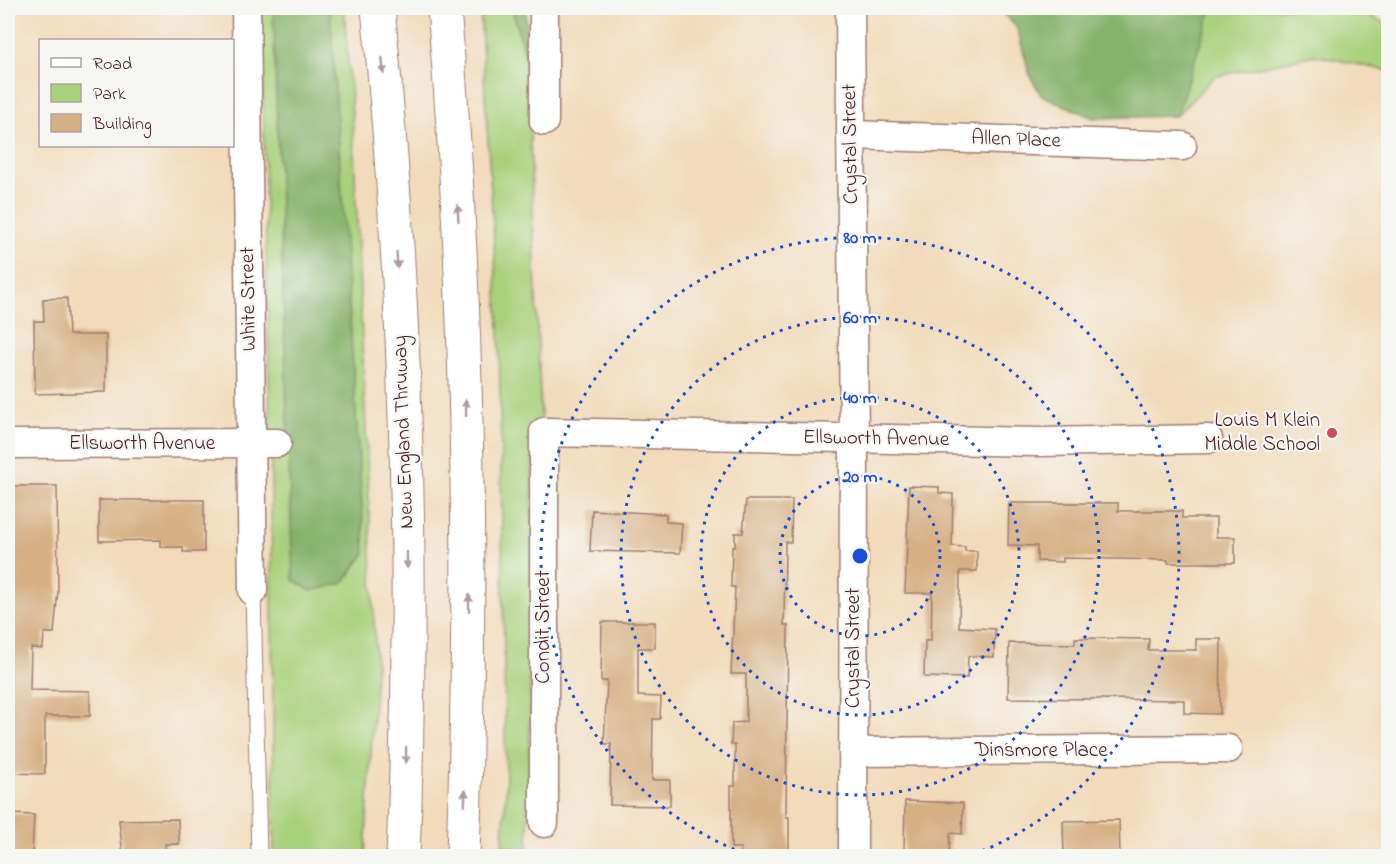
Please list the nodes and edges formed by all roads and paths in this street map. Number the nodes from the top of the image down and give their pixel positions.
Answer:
1 (246, 8) edge
2 (378, 8) edge
3 (444, 8) edge
4 (544, 8) edge
5 (850, 8) edge
6 (544, 121) dead end
7 (851, 135) junction
8 (1182, 146) dead end
9 (544, 432) joint
10 (854, 438) junction
11 (1208, 440) dead end
12 (264, 443) junction
13 (8, 444) edge
14 (253, 591) joint
15 (1228, 749) dead end
16 (853, 752) junction
17 (544, 823) dead end
18 (258, 856) edge
19 (403, 856) edge
20 (462, 856) edge
21 (853, 856) edge

1 - 12 street, White Street
2 -> 19 highway, New England Thruway
20 -> 3 highway
4 - 6 street
5 - 7 street, Crystal Street
7 - 8 street, Allen Place
7 - 10 street, Crystal Street
9 - 10 street, Ellsworth Avenue
9 - 17 street, Condit Street
10 - 11 street, Ellsworth Avenue
10 - 16 street, Crystal Street
12 - 13 street, Ellsworth Avenue
12 - 14 street, White Street
14 - 18 lane
15 - 16 street, Dinsmore Place
16 - 21 street, Crystal Street

